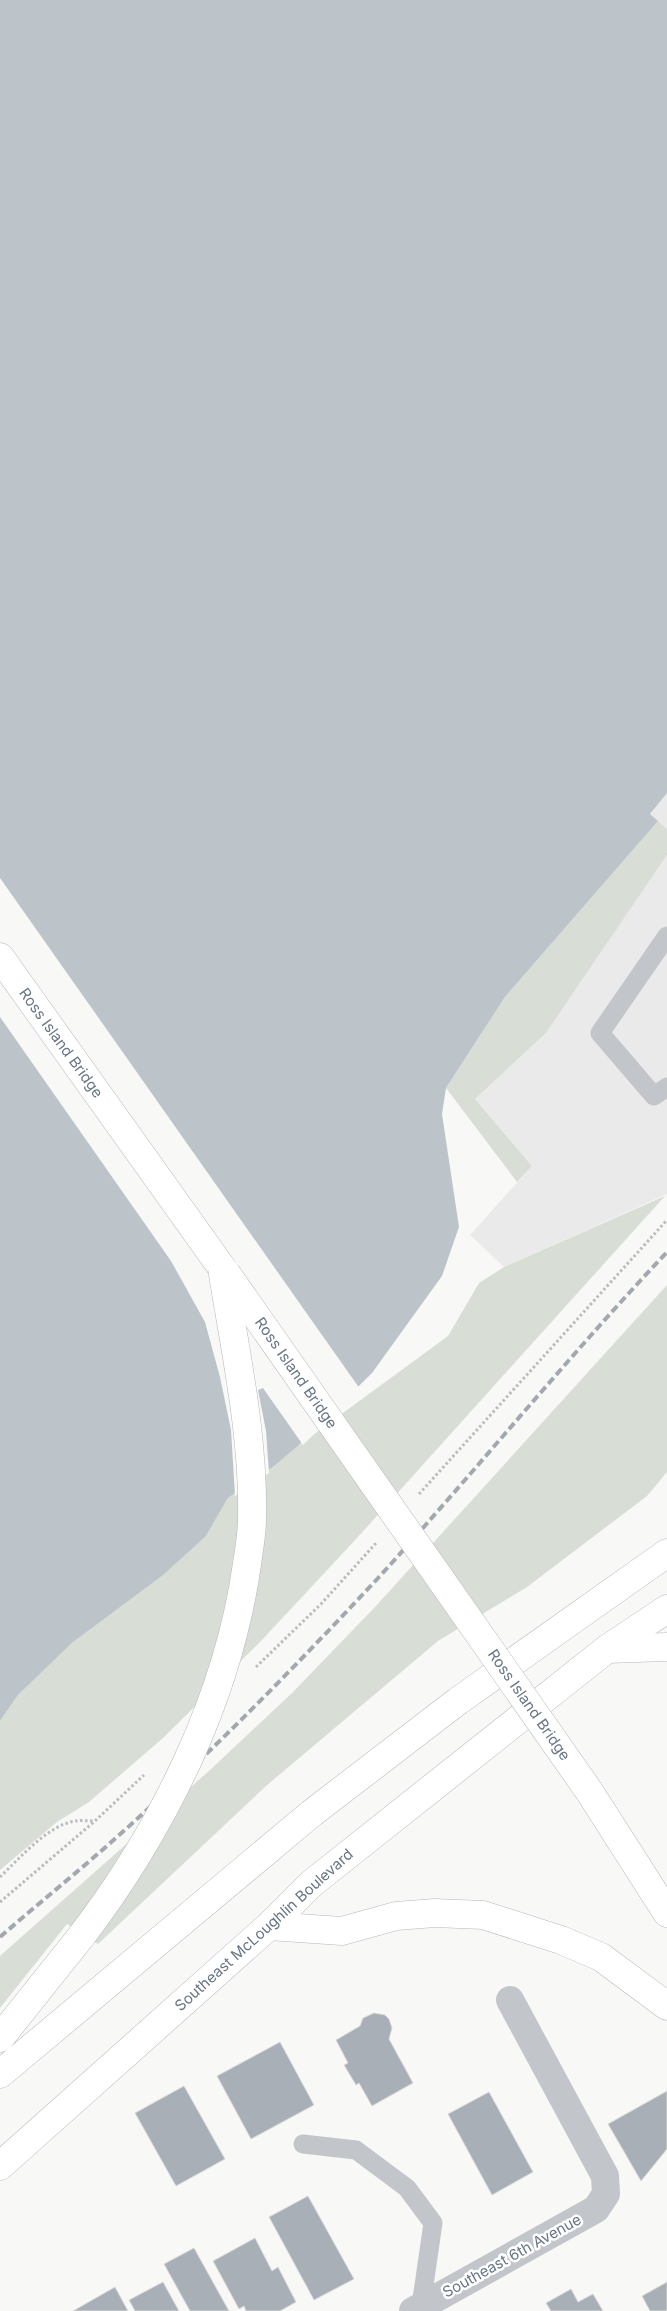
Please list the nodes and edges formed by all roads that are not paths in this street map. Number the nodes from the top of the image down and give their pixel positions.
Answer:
1 (667, 936) edge
2 (0, 958) edge
3 (667, 1087) edge
4 (222, 1268) junction
5 (667, 1553) edge
6 (667, 1609) edge
7 (667, 1647) edge
8 (607, 1649) junction
9 (667, 1914) edge
10 (269, 1926) junction
11 (510, 2000) dead end
12 (667, 2006) edge
13 (0, 2038) edge
14 (0, 2074) edge
15 (303, 2144) dead end
16 (0, 2166) edge
17 (417, 2309) edge

1 - 3 lane
2 - 4 highway, Ross Island Bridge
4 - 9 highway, Ross Island Bridge, bridge
4 - 13 highway, bridge
5 - 14 highway
6 - 8 highway, Southeast McLoughlin Boulevard
7 - 8 highway
8 - 10 highway, Southeast McLoughlin Boulevard
10 - 12 highway
10 - 16 highway, Southeast McLoughlin Boulevard
11 - 17 street, Southeast 6th Avenue
15 - 17 lane

